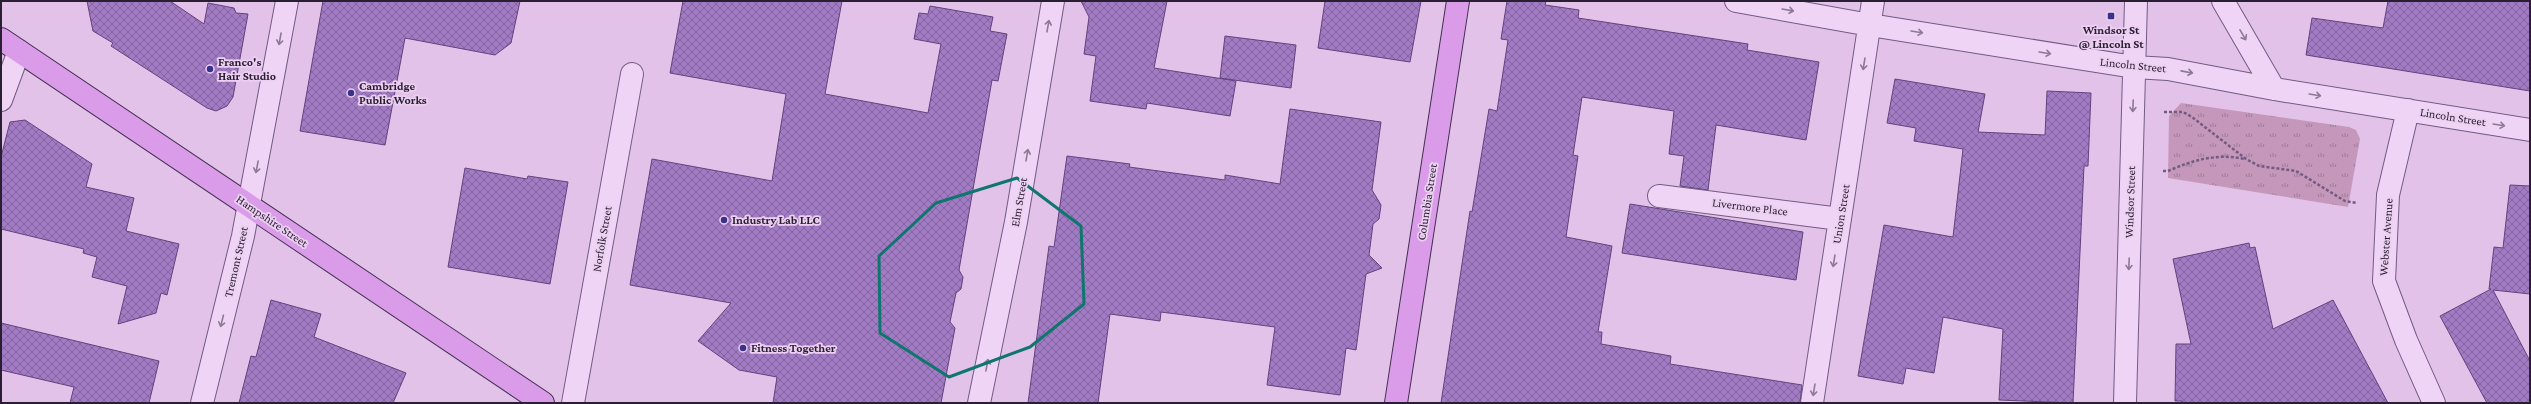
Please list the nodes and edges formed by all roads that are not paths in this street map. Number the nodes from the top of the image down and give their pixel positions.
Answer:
1 (287, 1) edge
2 (1053, 1) edge
3 (1458, 1) edge
4 (1736, 1) edge
5 (1873, 1) edge
6 (2136, 1) edge
7 (2223, 1) edge
8 (1870, 25) junction
9 (1, 39) edge
10 (19, 51) junction
11 (2134, 67) junction
12 (632, 74) dead end
13 (2274, 89) junction
14 (1, 100) edge
15 (2408, 110) junction
16 (2530, 130) edge
17 (1659, 196) dead end
18 (249, 205) junction
19 (1840, 219) junction
20 (202, 403) edge
21 (543, 403) edge
22 (573, 403) edge
23 (979, 403) edge
24 (1396, 403) edge
25 (1812, 403) edge
26 (2125, 403) edge
27 (2434, 403) edge

1 -> 18 street, Tremont Street
23 -> 2 street, Elm Street
3 - 24 main road, Columbia Street
4 -> 8 street, Lincoln Street
5 - 8 street, Union Street
6 - 11 street, Windsor Street
7 -> 13 street
8 -> 11 street, Lincoln Street
8 -> 19 street, Union Street
9 - 10 main road, Hampshire Street
10 - 14 street
10 - 18 main road, Hampshire Street
11 -> 13 street, Lincoln Street
11 -> 26 street, Windsor Street
12 - 22 street, Norfolk Street
13 -> 15 street, Lincoln Street
15 -> 16 street, Lincoln Street
15 - 27 street, Webster Avenue
17 - 19 street, Livermore Place
18 -> 20 street, Tremont Street
18 - 21 main road, Hampshire Street
19 -> 25 street, Union Street

